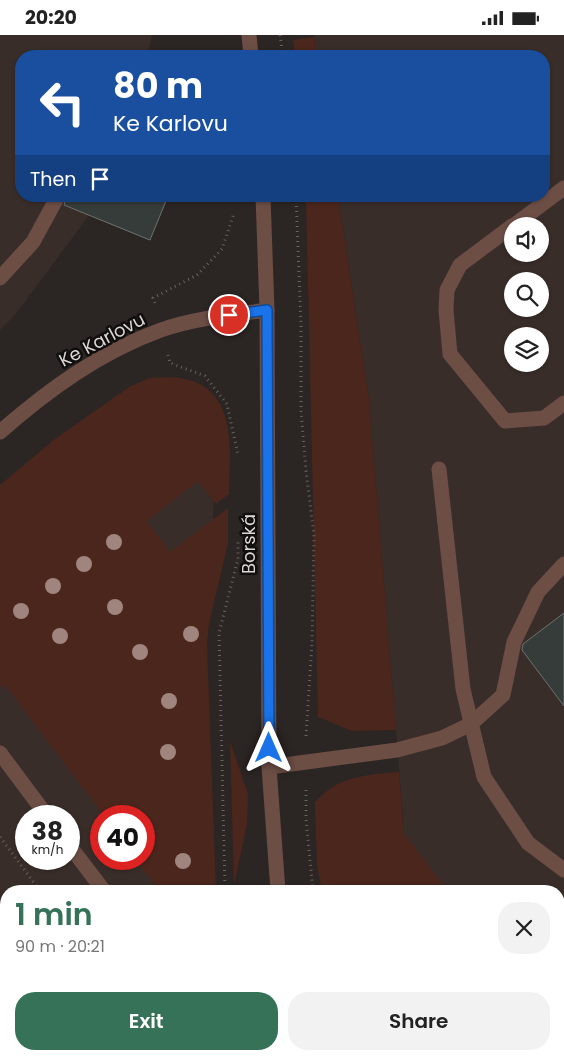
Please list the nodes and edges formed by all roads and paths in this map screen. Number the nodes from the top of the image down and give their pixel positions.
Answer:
1 (249, 35) edge
2 (280, 35) edge
3 (250, 50) edge
4 (282, 50) edge
5 (564, 188) edge
6 (550, 198) edge
7 (55, 202) edge
8 (263, 202) edge
9 (296, 202) edge
10 (545, 202) edge
11 (234, 206) dead end
12 (525, 217) edge
13 (504, 233) edge
14 (0, 278) edge
15 (267, 310) junction
16 (162, 329) junction
17 (564, 403) edge
18 (0, 432) edge
19 (238, 462) dead end
20 (439, 469) dead end
21 (238, 539) dead end
22 (564, 564) edge
23 (471, 725) junction
24 (0, 753) edge
25 (306, 763) junction
26 (270, 767) junction
27 (39, 805) edge
28 (0, 837) edge
29 (80, 859) edge
30 (564, 870) edge
31 (36, 885) edge
32 (99, 885) edge
33 (224, 885) edge
34 (278, 885) edge
35 (312, 885) edge

1 - 3 street
2 - 4 path
5 - 6 street
7 - 14 street
8 - 15 street, Borská
9 - 25 path
10 - 12 street
11 - 16 path
13 - 17 street
15 - 16 street, Ke Karlovu
15 - 26 street, Borská
16 - 18 street, Ke Karlovu
16 - 19 path
20 - 23 street
21 - 33 path
22 - 23 street
23 - 25 street
23 - 30 street
24 - 27 street
25 - 26 street
25 - 35 path
26 - 34 street, Borská
28 - 31 path
29 - 32 street

